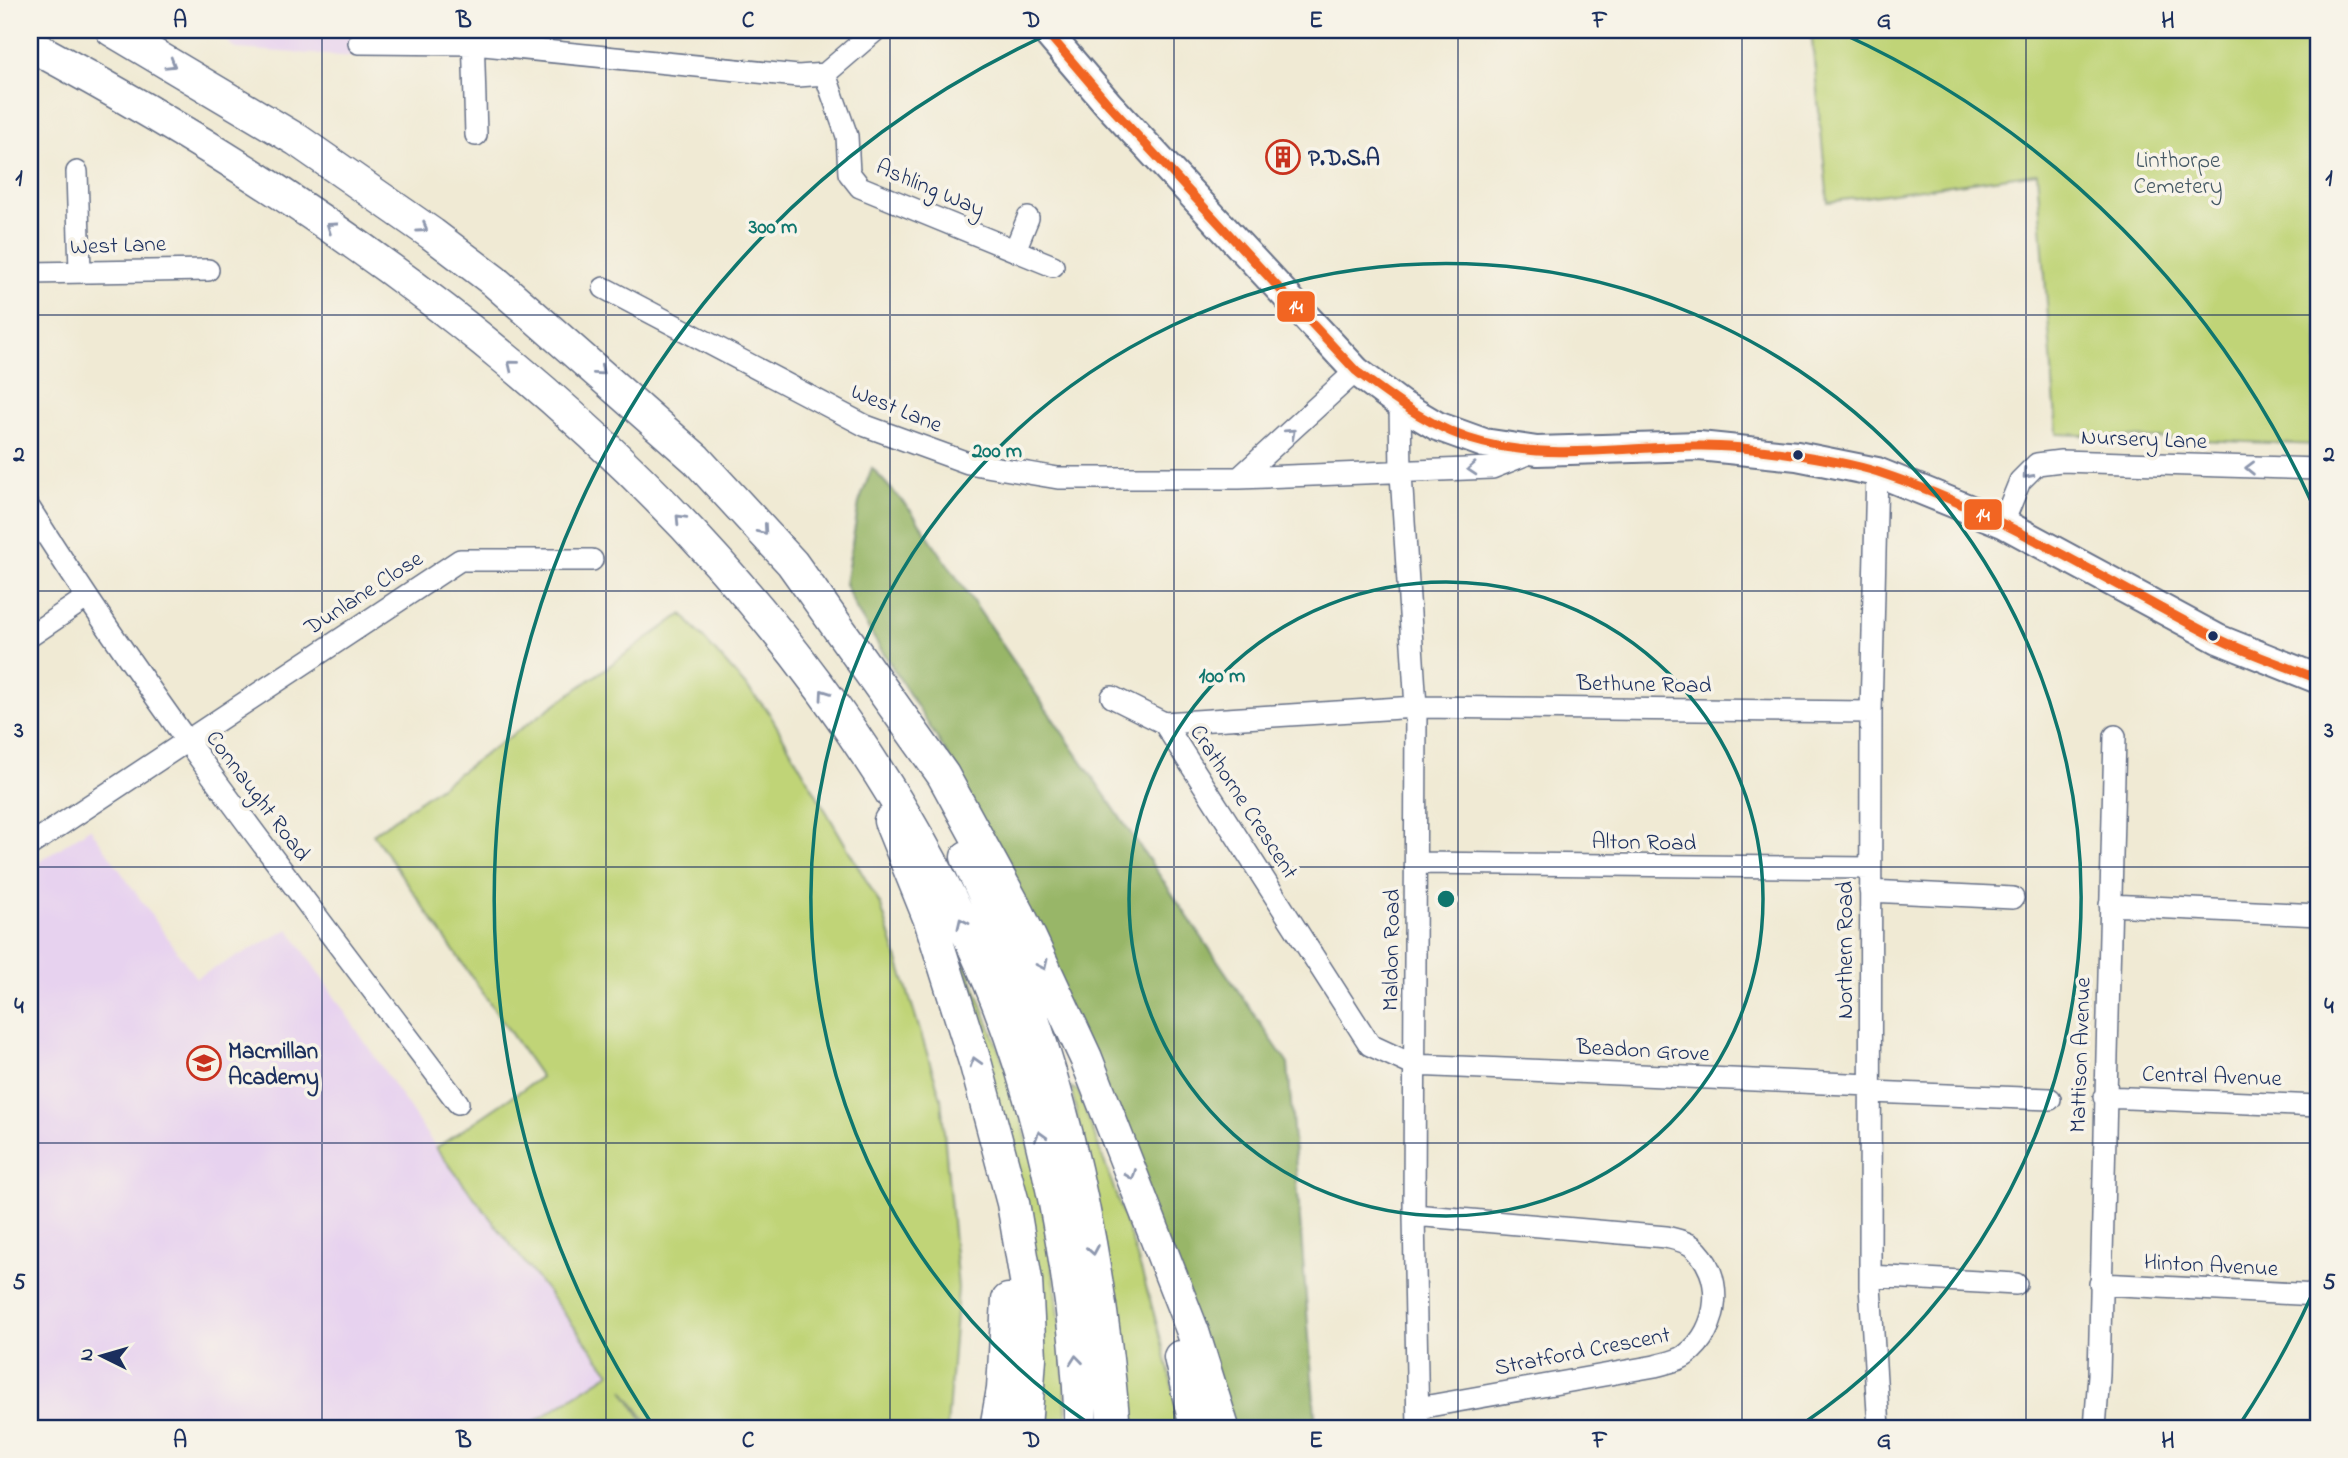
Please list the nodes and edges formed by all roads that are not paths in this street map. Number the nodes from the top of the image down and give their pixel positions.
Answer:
1 (112, 30) edge
2 (876, 30) edge
3 (1045, 30) edge
4 (474, 37) edge
5 (359, 43) dead end
6 (30, 45) edge
7 (825, 74) junction
8 (476, 135) dead end
9 (77, 172) dead end
10 (1028, 218) dead end
11 (1015, 250) junction
12 (1053, 266) dead end
13 (208, 270) dead end
14 (80, 271) junction
15 (30, 273) edge
16 (604, 288) dead end
17 (1356, 371) junction
18 (1400, 404) junction
19 (1537, 451) junction
20 (2318, 469) edge
21 (1877, 472) junction
22 (1401, 474) junction
23 (1239, 478) junction
24 (30, 509) edge
25 (2003, 523) junction
26 (592, 560) dead end
27 (86, 598) junction
28 (30, 636) edge
29 (2318, 679) edge
30 (880, 688) junction
31 (1112, 697) dead end
32 (1416, 707) junction
33 (1871, 712) junction
34 (1164, 723) junction
35 (2115, 736) dead end
36 (187, 742) junction
37 (864, 750) junction
38 (30, 845) edge
39 (1418, 863) junction
40 (1870, 868) junction
41 (1870, 891) junction
42 (2013, 898) dead end
43 (2110, 905) junction
44 (2318, 915) edge
45 (1413, 1065) junction
46 (1870, 1089) junction
47 (2104, 1097) junction
48 (2050, 1099) dead end
49 (458, 1103) dead end
50 (2318, 1106) edge
51 (992, 1128) junction
52 (1143, 1206) junction
53 (1414, 1215) junction
54 (1870, 1276) junction
55 (2016, 1284) dead end
56 (2101, 1284) junction
57 (2318, 1296) edge
58 (1418, 1418) edge
59 (996, 1428) edge
60 (1025, 1428) edge
61 (1081, 1428) edge
62 (1114, 1428) edge
63 (1196, 1428) edge
64 (1223, 1428) edge
65 (1880, 1428) edge
66 (2095, 1428) edge

1 -> 30 highway
2 - 7 street
3 - 17 main road
4 - 5 street
4 - 7 street
4 - 8 street
37 -> 6 highway
7 - 11 street, Ashling Way
9 - 14 street
10 - 11 street
11 - 12 street, Ashling Way
13 - 14 street, West Lane
14 - 15 street, West Lane
16 - 23 street, West Lane
17 - 18 main road
23 -> 17 street
18 - 19 main road
18 - 22 street, Maldon Road
19 - 21 main road
19 -> 22 street, West Lane
20 -> 25 street, Nursery Lane
21 - 25 main road
21 - 33 street, Northern Road
22 - 23 street, West Lane
22 - 32 street, Maldon Road
24 - 27 street, Connaught Road
25 - 29 main road
26 - 36 street, Dunlane Close
27 - 28 street
27 - 36 street, Connaught Road
30 -> 52 highway
30 -> 62 highway
31 - 34 street
32 - 33 street, Bethune Road
32 - 34 street, Crathorne Crescent
32 - 39 street, Maldon Road
33 - 40 street, Northern Road
34 - 45 street, Crathorne Crescent
35 - 43 street, Mattison Avenue
36 - 38 street, Dunlane Close
36 - 49 street, Connaught Road
51 -> 37 highway
61 -> 37 highway
39 - 40 street, Alton Road
39 - 45 street, Maldon Road
40 - 41 street, Northern Road
41 - 42 street
41 - 46 street, Northern Road
43 - 44 street
43 - 47 street, Mattison Avenue
45 - 46 street, Beadon Grove
45 - 53 street, Maldon Road
46 - 48 street
46 - 54 street, Northern Road
47 - 50 street, Central Avenue
47 - 56 street, Mattison Avenue
51 - 59 highway
51 - 60 highway
52 - 63 highway
52 - 64 highway
53 - 58 street, Maldon Road
53 - 58 street, Stratford Crescent
54 - 55 street
54 - 65 street, Northern Road
56 - 57 street, Hinton Avenue
56 - 66 street, Mattison Avenue

